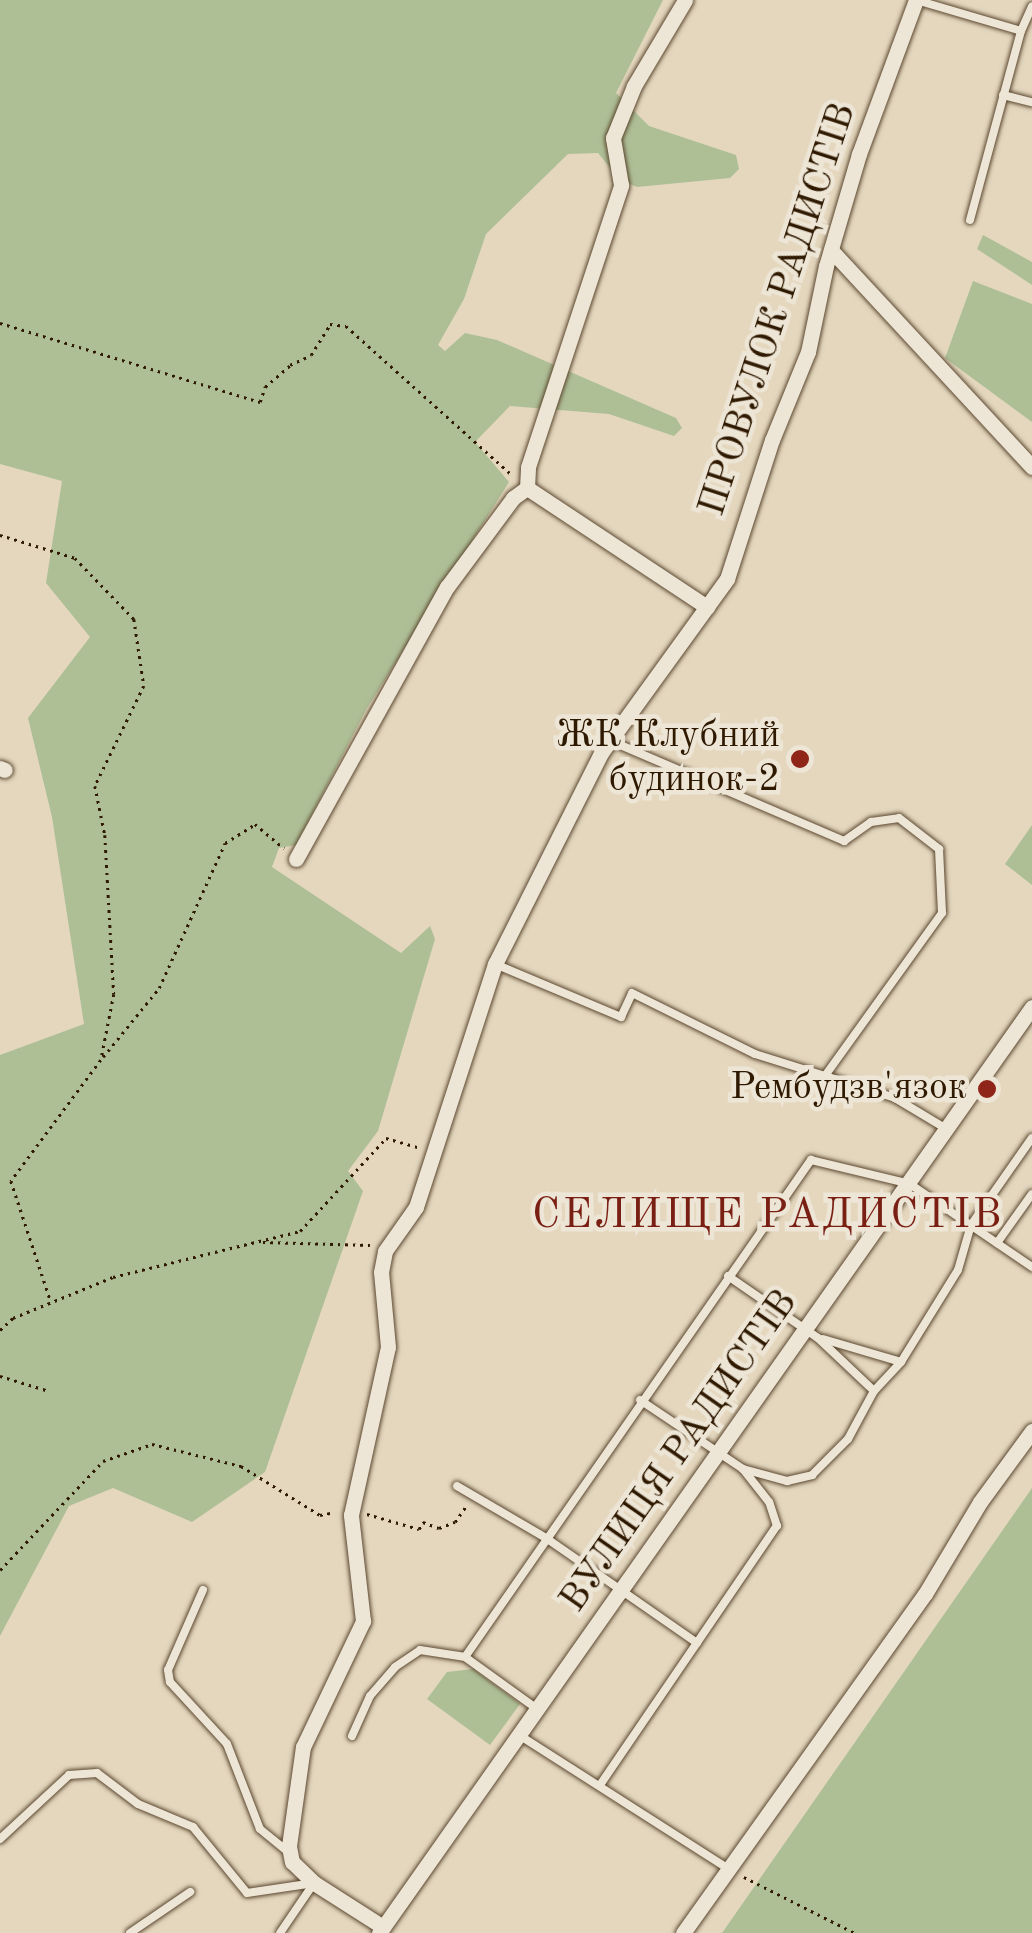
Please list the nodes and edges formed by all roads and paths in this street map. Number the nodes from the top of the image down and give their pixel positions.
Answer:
1 (685, 0) edge
2 (916, 0) edge
3 (1032, 6) edge
4 (1020, 31) junction
5 (1004, 95) junction
6 (1032, 102) edge
7 (970, 220) dead end
8 (831, 250) junction
9 (0, 323) edge
10 (1032, 467) edge
11 (527, 488) junction
12 (0, 535) edge
13 (707, 608) junction
14 (610, 741) junction
15 (296, 859) joint
16 (495, 964) junction
17 (1032, 1008) edge
18 (101, 1060) junction
19 (826, 1076) junction
20 (948, 1129) junction
21 (1032, 1138) edge
22 (430, 1152) junction
23 (910, 1184) junction
24 (1032, 1194) edge
25 (971, 1225) junction
26 (255, 1242) junction
27 (997, 1243) junction
28 (385, 1251) junction
29 (1032, 1267) edge
30 (728, 1276) junction
31 (51, 1302) junction
32 (0, 1330) edge
33 (812, 1334) junction
34 (901, 1362) junction
35 (0, 1376) edge
36 (46, 1390) dead end
37 (874, 1391) junction
38 (640, 1400) junction
39 (1032, 1431) edge
40 (719, 1453) junction
41 (743, 1469) junction
42 (456, 1486) dead end
43 (474, 1496) junction
44 (353, 1508) junction
45 (546, 1538) junction
46 (0, 1570) edge
47 (203, 1590) dead end
48 (622, 1590) junction
49 (697, 1643) junction
50 (464, 1657) junction
51 (538, 1709) junction
52 (519, 1735) junction
53 (352, 1736) dead end
54 (600, 1785) junction
55 (0, 1839) edge
56 (290, 1854) junction
57 (727, 1868) junction
58 (314, 1884) junction
59 (190, 1892) dead end
60 (381, 1930) edge
61 (130, 1933) edge
62 (280, 1933) edge
63 (683, 1933) edge
64 (854, 1933) edge

1 - 11 street
2 - 4 lane
2 - 8 street, ПРОВУЛОК РАДИСТІВ
3 - 4 lane
4 - 5 lane
5 - 6 lane
5 - 7 lane
8 - 10 street
8 - 13 street, ПРОВУЛОК РАДИСТІВ
9 - 11 path
11 - 13 street
11 - 15 street
12 - 18 path
13 - 14 street, ПРОВУЛОК РАДИСТІВ
14 - 16 street, ПРОВУЛОК РАДИСТІВ
14 - 19 lane
15 - 18 path
16 - 19 lane
16 - 22 street, ПРОВУЛОК РАДИСТІВ
17 - 20 street, ВУЛИЦЯ РАДИСТІВ
18 - 31 path
19 - 20 lane
20 - 23 street, ВУЛИЦЯ РАДИСТІВ
21 - 25 lane
22 - 26 path
22 - 28 street, ПРОВУЛОК РАДИСТІВ
23 - 25 lane
23 - 30 lane
23 - 33 street, ВУЛИЦЯ РАДИСТІВ
24 - 27 lane
25 - 27 lane
25 - 34 lane
26 - 28 path
26 - 31 path
27 - 29 lane
28 - 44 street
30 - 33 lane
30 - 38 lane
31 - 32 path
33 - 34 lane
33 - 37 lane
33 - 40 street, ВУЛИЦЯ РАДИСТІВ
34 - 37 lane
35 - 36 path
37 - 41 lane
38 - 40 lane
38 - 45 lane
39 - 57 street
40 - 41 lane
40 - 48 street, ВУЛИЦЯ РАДИСТІВ
41 - 49 lane
42 - 43 lane
43 - 44 path
43 - 45 lane
44 - 46 path
44 - 56 street
45 - 48 lane
45 - 50 lane
47 - 56 lane
48 - 49 lane
48 - 51 street, ВУЛИЦЯ РАДИСТІВ
49 - 54 lane
50 - 51 lane
50 - 53 lane
51 - 52 street, ВУЛИЦЯ РАДИСТІВ
52 - 54 lane
52 - 60 street, ВУЛИЦЯ РАДИСТІВ
54 - 57 lane
55 - 58 lane
56 - 58 street
57 - 63 street
57 - 64 path
58 - 60 street
58 - 62 lane
59 - 61 lane

